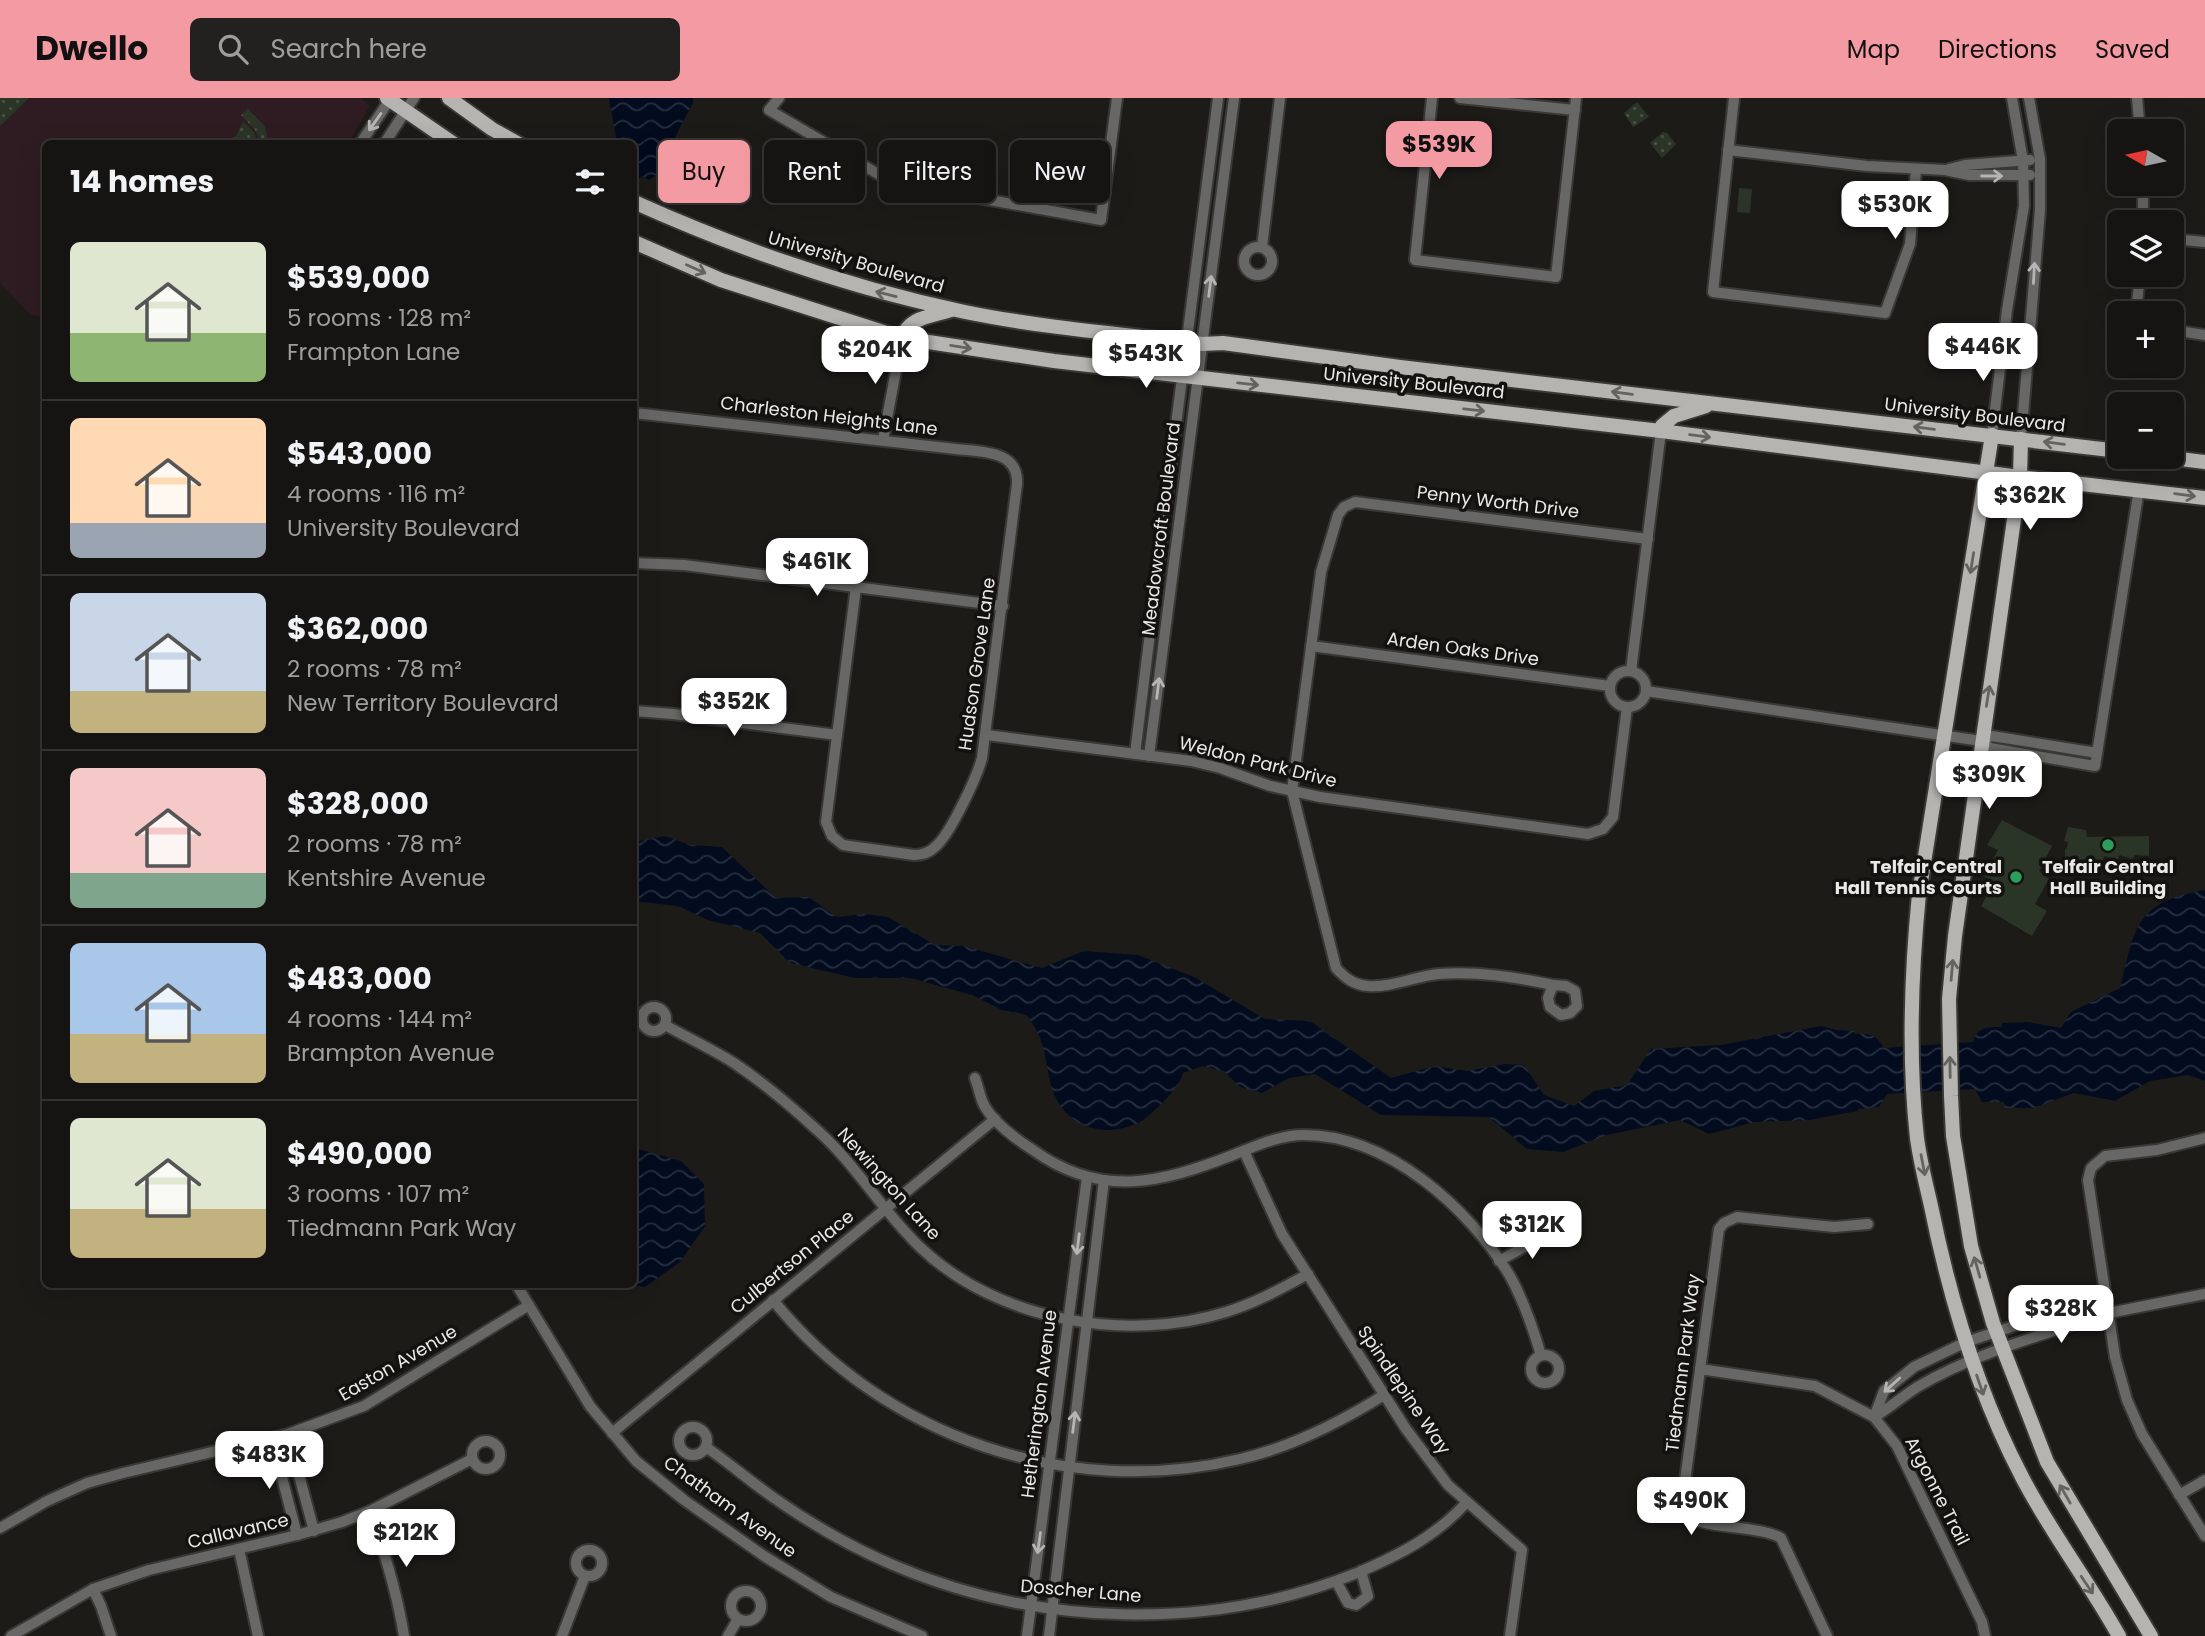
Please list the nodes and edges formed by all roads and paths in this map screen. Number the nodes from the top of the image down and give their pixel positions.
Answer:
1 (414, 98) edge
2 (449, 98) edge
3 (779, 98) edge
4 (1117, 98) edge
5 (1218, 98) edge
6 (1234, 98) edge
7 (1280, 98) edge
8 (1432, 98) edge
9 (1460, 98) edge
10 (1576, 98) edge
11 (1734, 98) edge
12 (2012, 98) edge
13 (2029, 98) edge
14 (2137, 98) edge
15 (389, 99) edge
16 (1575, 110) junction
17 (404, 111) junction
18 (2139, 119) edge
19 (363, 140) edge
20 (386, 140) edge
21 (448, 140) edge
22 (512, 140) edge
23 (1728, 150) junction
24 (2040, 159) junction
25 (2023, 161) junction
26 (1916, 170) junction
27 (1945, 170) junction
28 (2040, 174) junction
29 (2023, 175) junction
30 (638, 204) edge
31 (2184, 240) edge
32 (637, 243) edge
33 (2205, 243) edge
34 (1262, 247) dead end
35 (953, 309) junction
36 (2184, 332) edge
37 (2205, 335) edge
38 (902, 338) junction
39 (1185, 342) junction
40 (1202, 344) junction
41 (1181, 376) junction
42 (1198, 378) junction
43 (1714, 403) junction
44 (637, 412) edge
45 (1661, 431) junction
46 (1992, 435) junction
47 (2021, 439) junction
48 (883, 440) junction
49 (2107, 450) edge
50 (2184, 458) edge
51 (2205, 458) edge
52 (1015, 468) joint
53 (1987, 471) junction
54 (2020, 477) junction
55 (2139, 489) junction
56 (2205, 498) edge
57 (1648, 539) junction
58 (637, 563) edge
59 (856, 587) junction
60 (1003, 606) junction
61 (1311, 646) junction
62 (1631, 671) junction
63 (1610, 687) junction
64 (1646, 691) junction
65 (1627, 706) junction
66 (637, 711) edge
67 (837, 735) junction
68 (987, 735) junction
69 (1944, 736) junction
70 (1981, 741) junction
71 (2049, 745) junction
72 (2097, 753) junction
73 (1135, 754) junction
74 (1149, 756) junction
75 (2046, 758) junction
76 (1292, 791) junction
77 (1553, 985) dead end
78 (665, 1025) dead end
79 (975, 1078) dead end
80 (995, 1119) junction
81 (2205, 1138) edge
82 (1244, 1151) junction
83 (1087, 1177) junction
84 (1104, 1180) junction
85 (885, 1209) junction
86 (1868, 1224) dead end
87 (1549, 1233) dead end
88 (1499, 1261) junction
89 (1308, 1275) junction
90 (518, 1288) edge
91 (2205, 1294) edge
92 (773, 1300) junction
93 (529, 1305) junction
94 (2109, 1313) junction
95 (1068, 1319) junction
96 (1087, 1322) junction
97 (1997, 1332) junction
98 (1966, 1342) junction
99 (2003, 1349) junction
100 (1541, 1355) dead end
101 (1972, 1361) junction
102 (1700, 1369) junction
103 (1384, 1395) junction
104 (1874, 1416) junction
105 (612, 1433) junction
106 (288, 1434) junction
107 (272, 1439) junction
108 (706, 1447) dead end
109 (472, 1459) dead end
110 (1049, 1464) junction
111 (1069, 1466) junction
112 (2205, 1480) edge
113 (2179, 1495) junction
114 (1467, 1502) junction
115 (370, 1511) junction
116 (0, 1528) edge
117 (314, 1531) junction
118 (297, 1535) junction
119 (2205, 1536) edge
120 (239, 1549) junction
121 (1361, 1571) junction
122 (585, 1576) dead end
123 (1335, 1581) junction
124 (93, 1589) junction
125 (1031, 1606) junction
126 (1052, 1609) junction
127 (738, 1619) dead end
128 (11, 1636) edge
129 (111, 1636) edge
130 (258, 1636) edge
131 (404, 1636) edge
132 (562, 1636) edge
133 (728, 1636) edge
134 (922, 1636) edge
135 (1027, 1636) edge
136 (1049, 1636) edge
137 (1510, 1636) edge
138 (1827, 1636) edge
139 (1985, 1636) edge
140 (2119, 1636) edge
141 (2151, 1636) edge

1 - 17 street
2 - 22 main road
3 - 4 street
5 - 39 street, Meadowcroft Boulevard
40 -> 6 street, Meadowcroft Boulevard
7 - 34 street
8 - 16 street
9 - 16 street
10 - 16 street
11 - 23 street
12 - 25 street
13 - 24 street
14 - 18 street
15 - 17 main road
15 -> 19 street
17 - 20 street
17 - 21 main road
23 - 26 street
23 - 26 street
24 - 25 street
24 - 28 street
25 - 27 street
25 - 29 street
26 - 27 street
27 -> 29 street
28 - 29 street
47 -> 28 street
29 - 46 street
35 -> 30 main road, University Boulevard
31 - 33 street
32 -> 38 main road, University Boulevard
35 - 38 main road
35 - 39 main road, University Boulevard
36 - 37 street
38 -> 41 main road, University Boulevard
38 - 48 street
39 - 40 main road, University Boulevard
39 - 41 street, Meadowcroft Boulevard
40 - 42 street, Meadowcroft Boulevard
43 -> 40 main road, University Boulevard
41 - 42 main road, University Boulevard
41 - 73 street, Meadowcroft Boulevard
42 -> 45 main road, University Boulevard
74 -> 42 street, Meadowcroft Boulevard
43 - 45 main road
46 -> 43 main road, University Boulevard
44 - 48 street, Charleston Heights Lane
45 -> 53 main road, University Boulevard
45 - 57 street
46 - 47 main road, University Boulevard
46 - 53 main road
49 -> 47 main road, University Boulevard
47 - 54 main road
48 - 52 street, Charleston Heights Lane
50 - 51 main road
52 - 60 street, Hudson Grove Lane
53 - 54 main road, University Boulevard
53 -> 69 main road
54 - 55 main road, University Boulevard
70 -> 54 main road
55 -> 56 main road, University Boulevard
55 - 72 street
57 - 61 street, Penny Worth Drive
57 - 62 street
58 - 59 street
59 - 60 street
59 - 67 street
60 - 68 street, Hudson Grove Lane
61 - 63 street, Arden Oaks Drive
61 - 76 street
62 - 63 street
62 - 64 street
63 - 65 street
64 - 65 street
64 - 69 street
65 - 76 street, Weldon Park Drive
66 - 67 street
67 - 68 street, Hudson Grove Lane
68 - 73 street, Weldon Park Drive
69 - 70 street
69 -> 98 main road
70 - 71 street
70 - 75 street
97 -> 70 main road
71 - 72 street
71 - 75 street
72 - 75 street
73 - 74 street, Weldon Park Drive
74 - 76 street, Weldon Park Drive
76 - 77 street
78 - 85 street, Newington Lane
79 - 80 street
80 - 83 street
80 - 85 street, Culbertson Place
81 - 94 street
82 - 84 street
82 - 88 street
82 - 89 street, Spindlepine Way
83 - 84 street
83 -> 95 street, Hetherington Avenue
84 - 96 street, Hetherington Avenue
85 - 92 street, Culbertson Place
85 - 95 street, Newington Lane
86 - 102 street, Tiedmann Park Way
87 - 88 street
88 - 100 street
89 - 96 street, Newington Lane
89 - 103 street, Spindlepine Way
90 - 93 street, Chatham Avenue
91 - 94 street
92 - 105 street, Culbertson Place
92 - 110 street
93 - 105 street, Chatham Avenue
93 - 106 street, Easton Avenue
94 - 97 street
94 - 99 street
94 - 113 street
95 - 96 street, Newington Lane
95 - 110 street, Hetherington Avenue
111 -> 96 street, Hetherington Avenue
97 - 98 street
97 - 99 main road
98 - 101 main road
98 -> 104 street
99 - 101 street
141 -> 99 main road
101 - 104 street
101 -> 140 main road
102 - 104 street, Argonne Trail
102 - 138 street, Tiedmann Park Way
103 - 111 street
103 - 114 street, Spindlepine Way
104 - 139 street, Argonne Trail
105 - 134 street, Chatham Avenue
106 - 107 street, Easton Avenue
106 - 117 street
107 - 116 street, Easton Avenue
107 - 118 street
108 - 125 street, Doscher Lane
109 - 115 street, Callavance
110 - 111 street
110 -> 125 street, Hetherington Avenue
111 - 126 street, Hetherington Avenue
112 - 113 street
113 - 119 street
114 - 121 street, Doscher Lane
114 - 137 street, Spindlepine Way
115 - 117 street, Callavance
115 - 131 street
117 - 118 street, Callavance
118 - 120 street, Callavance
120 - 124 street, Callavance
120 - 130 street
121 - 123 street, Doscher Lane
121 - 123 street
122 - 132 street
123 - 126 street, Doscher Lane
124 - 128 street, Callavance
124 - 129 street
125 - 126 street, Doscher Lane
125 - 135 street, Hetherington Avenue
126 - 136 street, Hetherington Avenue
127 - 133 street

